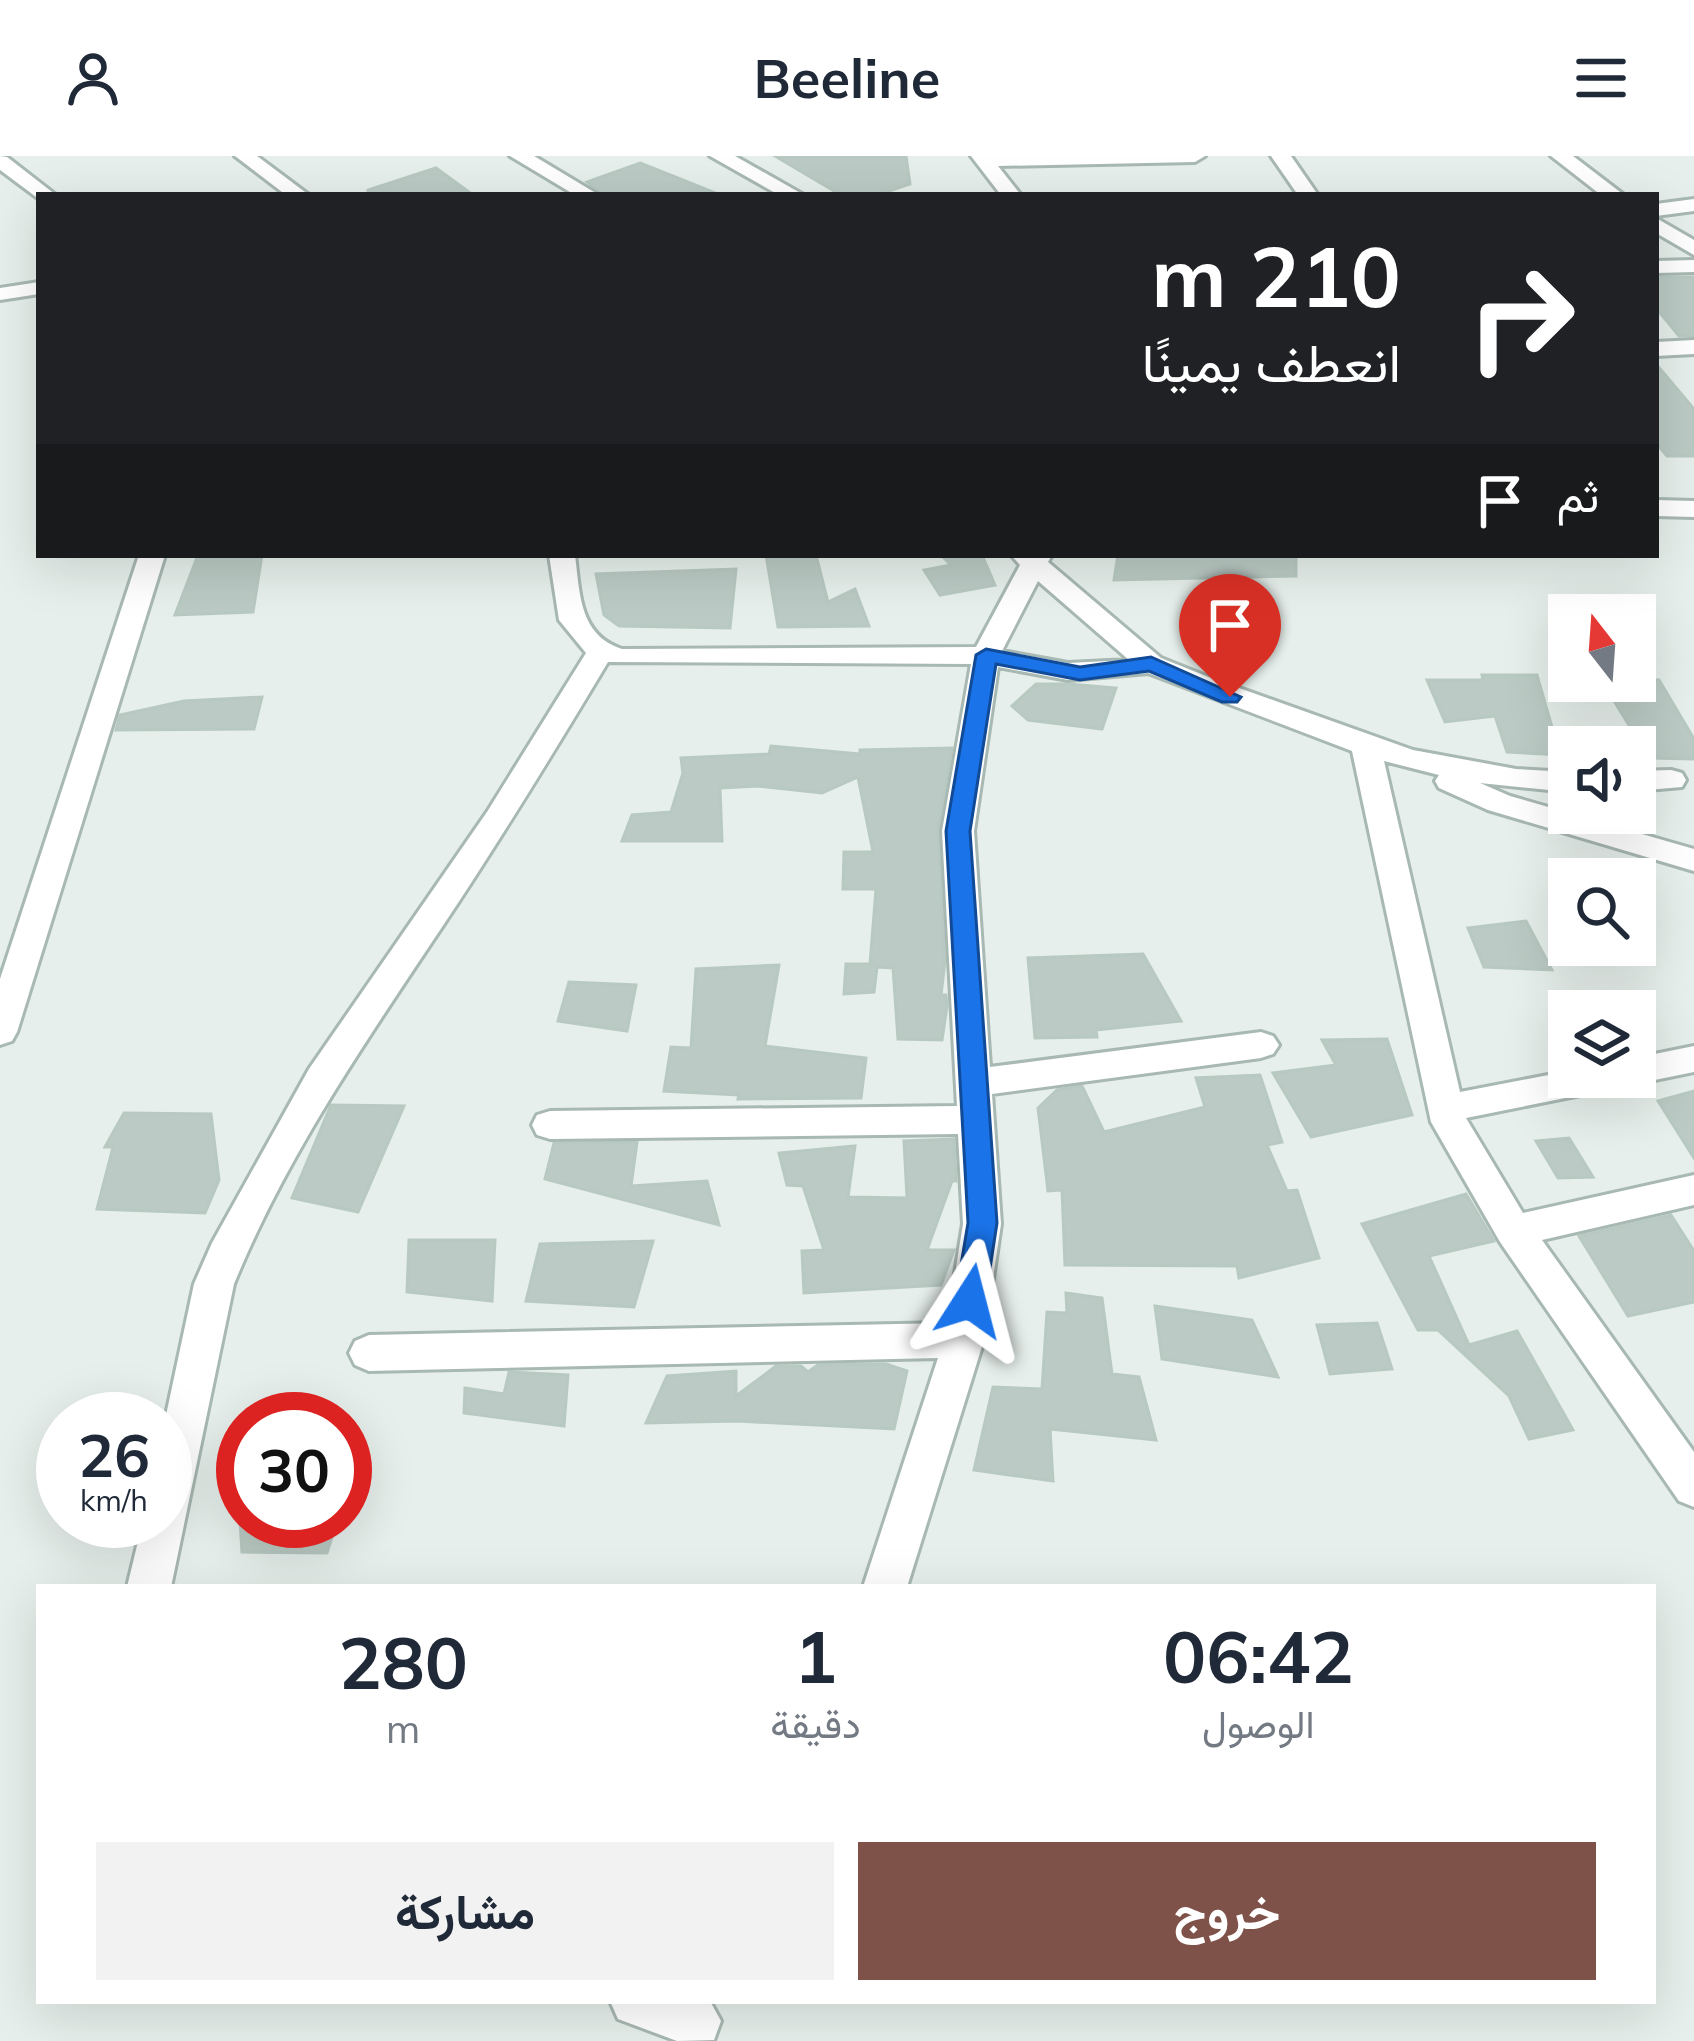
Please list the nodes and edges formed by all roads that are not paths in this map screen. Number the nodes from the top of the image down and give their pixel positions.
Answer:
1 (245, 156) edge
2 (520, 156) edge
3 (720, 156) edge
4 (1196, 156) edge
5 (1281, 156) edge
6 (1561, 156) edge
7 (983, 158) edge
8 (0, 161) edge
9 (42, 192) edge
10 (295, 192) edge
11 (584, 192) edge
12 (788, 192) edge
13 (1009, 192) edge
14 (1306, 192) edge
15 (1610, 192) edge
16 (1694, 205) edge
17 (1659, 210) edge
18 (1659, 226) edge
19 (1694, 249) edge
20 (1694, 266) edge
21 (1659, 267) edge
22 (36, 288) edge
23 (0, 294) edge
24 (1694, 347) edge
25 (1659, 349) edge
26 (1659, 504) edge
27 (1694, 509) edge
28 (151, 558) edge
29 (563, 558) edge
30 (1032, 559) edge
31 (600, 653) junction
32 (986, 655) junction
33 (1151, 664) junction
34 (1364, 742) junction
35 (1418, 758) junction
36 (1656, 780) edge
37 (1671, 780) dead end
38 (1548, 781) edge
39 (1694, 860) edge
40 (0, 1032) edge
41 (1261, 1045) dead end
42 (1694, 1060) edge
43 (1656, 1067) edge
44 (1548, 1088) edge
45 (976, 1102) junction
46 (1444, 1109) junction
47 (550, 1125) dead end
48 (1694, 1190) edge
49 (1514, 1232) junction
50 (964, 1340) junction
51 (369, 1353) dead end
52 (192, 1392) edge
53 (1694, 1487) edge
54 (158, 1548) edge
55 (150, 1584) edge
56 (886, 1584) edge
57 (645, 2004) edge
58 (694, 2021) edge

1 - 10 street
2 - 11 street
3 - 12 street
4 - 7 street
5 - 14 street
6 - 15 street
7 - 13 street
8 - 9 street
16 - 17 street
18 - 19 street
20 - 21 street
22 - 23 street
24 - 25 street
26 - 27 street
28 - 40 street
29 - 31 street
30 - 32 street
30 - 33 street
31 - 32 street
31 - 52 street
32 - 33 street
32 - 45 street
33 - 34 street
34 - 35 street
34 - 46 street
35 - 38 street
35 - 39 street
36 - 37 street
41 - 45 street
42 - 43 street
44 - 46 street
45 - 47 street
45 - 50 street
46 - 49 street
48 - 49 street
49 - 53 street
50 - 51 street
50 - 56 street
54 - 55 street
57 - 58 street

